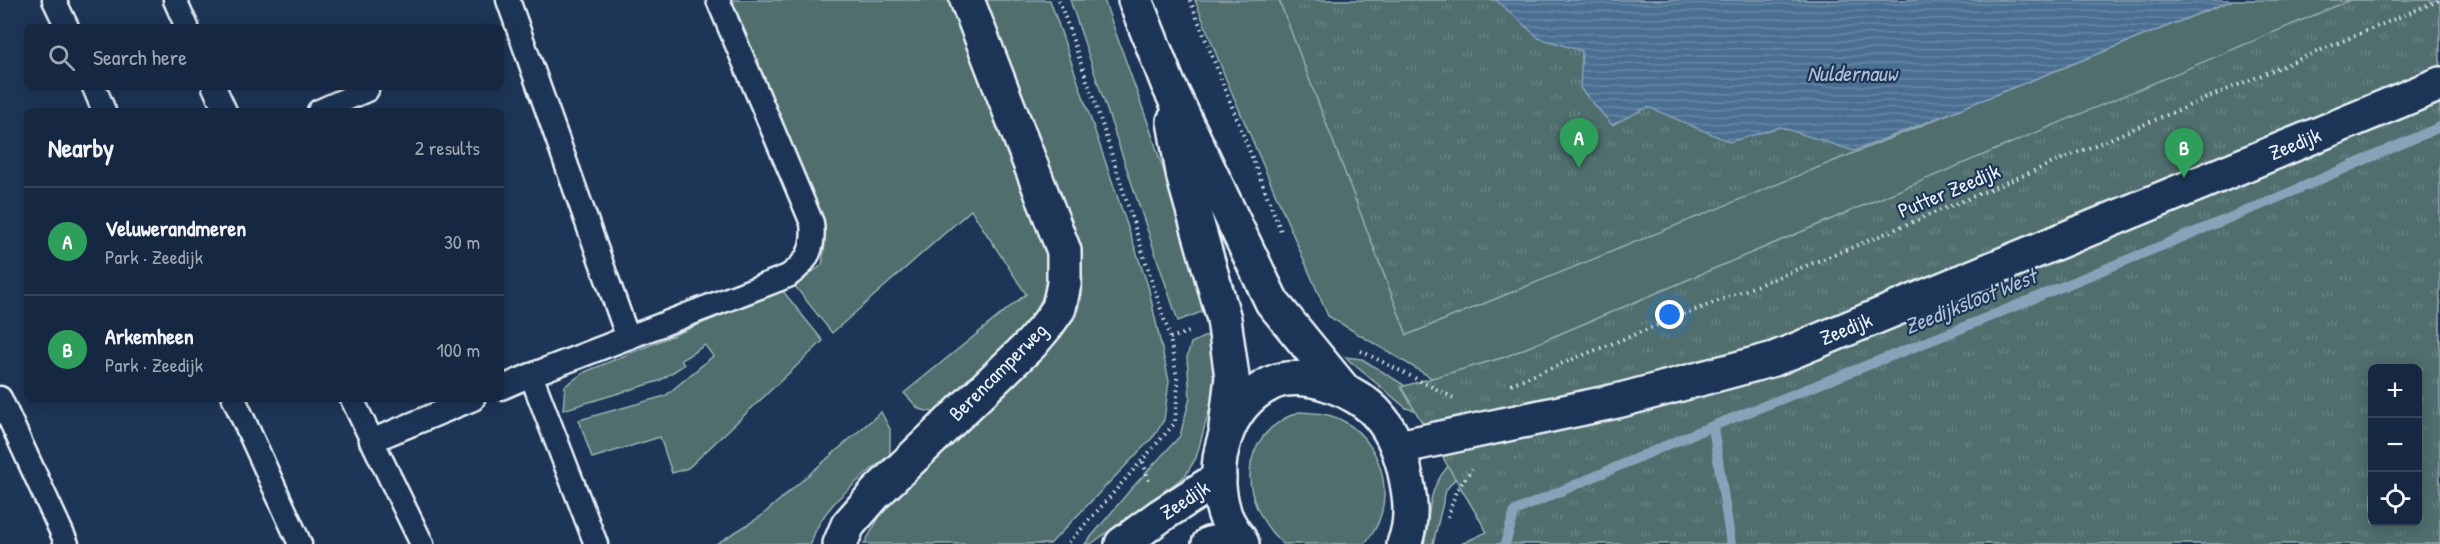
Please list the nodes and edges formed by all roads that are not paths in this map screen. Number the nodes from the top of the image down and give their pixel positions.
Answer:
1 (54, 0) edge
2 (175, 0) edge
3 (508, 0) edge
4 (718, 0) edge
5 (967, 0) edge
6 (1135, 0) edge
7 (66, 24) edge
8 (186, 24) edge
9 (1168, 84) junction
10 (2440, 84) edge
11 (95, 90) edge
12 (215, 90) edge
13 (367, 90) dead end
14 (103, 108) edge
15 (224, 108) edge
16 (325, 108) edge
17 (628, 338) junction
18 (531, 375) junction
19 (504, 387) edge
20 (1344, 390) junction
21 (0, 398) edge
22 (235, 402) edge
23 (353, 402) edge
24 (466, 402) edge
25 (1226, 432) junction
26 (371, 441) junction
27 (1399, 447) junction
28 (1219, 478) junction
29 (1230, 542) edge
30 (68, 544) edge
31 (300, 544) edge
32 (422, 544) edge
33 (596, 544) edge
34 (840, 544) edge
35 (1122, 544) edge
36 (1404, 544) edge

1 - 7 lane
2 - 8 lane
3 - 17 lane
4 - 17 lane
5 - 34 street, Berencamperweg
6 - 9 street
9 - 20 street
9 - 25 street
10 - 27 street, Zeedijk
11 - 14 lane
12 - 15 lane
13 - 16 lane
17 - 18 lane
18 - 19 lane
18 - 33 lane
20 - 25 street
20 - 27 street
21 - 30 lane
22 - 31 lane
23 - 26 lane
24 - 26 lane
25 - 28 street
26 - 32 lane
27 - 36 street
28 - 29 street
28 - 35 street, Zeedijk

